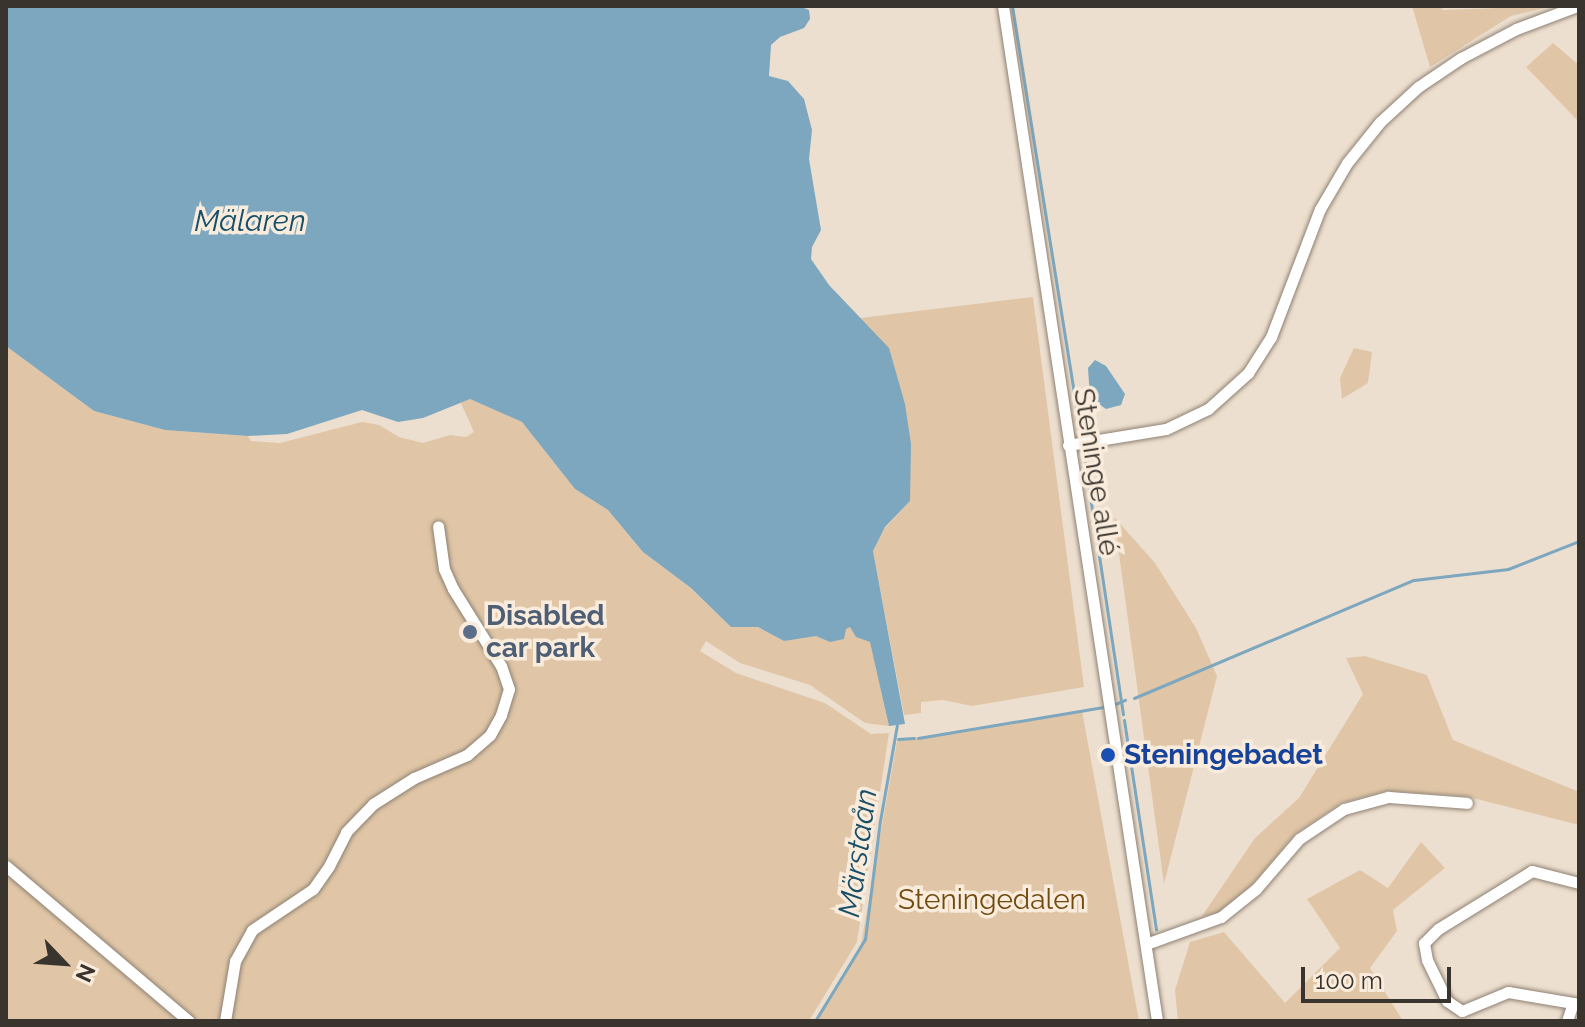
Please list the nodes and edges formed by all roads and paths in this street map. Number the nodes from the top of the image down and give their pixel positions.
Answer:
1 (1003, 6) edge
2 (1577, 6) edge
3 (1068, 445) junction
4 (438, 526) dead end
5 (1467, 803) dead end
6 (6, 866) edge
7 (1579, 883) edge
8 (1146, 944) junction
9 (1576, 1004) edge
10 (189, 1021) edge
11 (225, 1021) edge
12 (1157, 1021) edge
13 (1567, 1021) edge

1 - 3 street, Steninge allé
2 - 3 street
3 - 8 street, Steninge allé
4 - 11 street
5 - 8 street
6 - 10 street
7 - 9 street
8 - 12 street, Steninge allé
9 - 13 street

